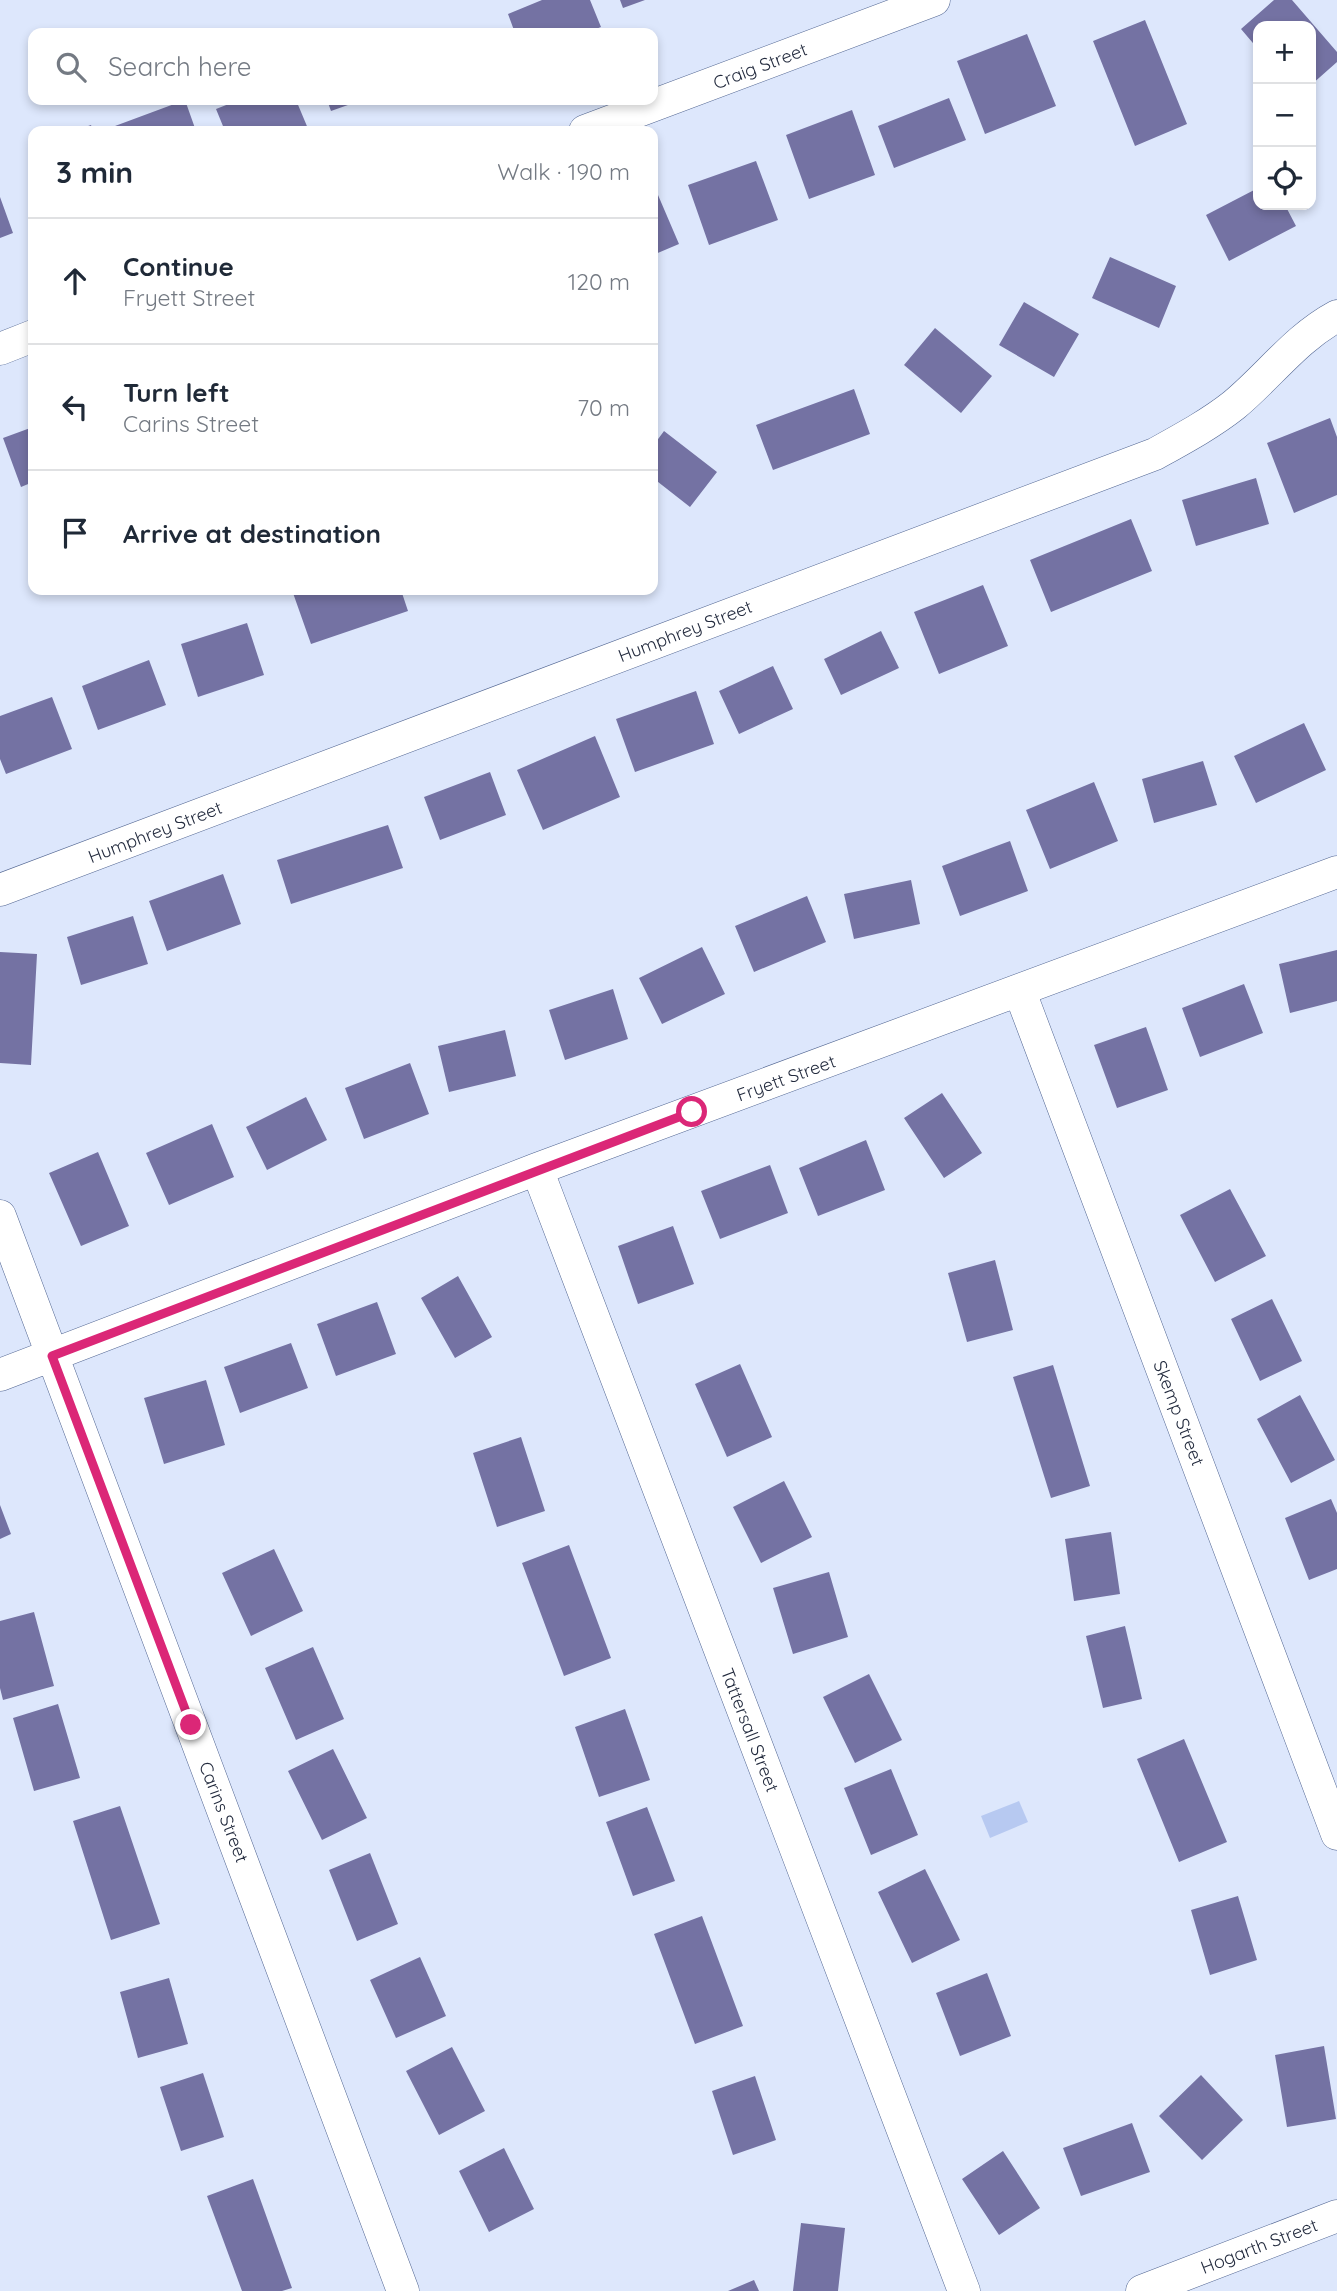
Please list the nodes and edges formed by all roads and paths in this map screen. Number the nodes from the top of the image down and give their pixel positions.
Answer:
1 (934, 0) edge
2 (658, 104) edge
3 (654, 105) edge
4 (598, 126) edge
5 (1337, 316) edge
6 (28, 338) edge
7 (0, 349) edge
8 (1337, 872) edge
9 (0, 890) edge
10 (1020, 992) junction
11 (537, 1169) junction
12 (0, 1216) edge
13 (52, 1356) junction
14 (0, 1375) edge
15 (1337, 1834) edge
16 (1337, 2216) edge
17 (403, 2291) edge
18 (964, 2291) edge
19 (1142, 2291) edge

1 - 2 street, Craig Street
3 - 4 street, Craig Street
5 - 9 street, Humphrey Street
6 - 7 street
8 - 10 street, Fryett Street
10 - 11 street, Fryett Street
10 - 15 street, Skemp Street
11 - 13 street, Fryett Street
11 - 18 street, Tattersall Street
12 - 13 street, Carins Street
13 - 14 street, Fryett Street
13 - 17 street, Carins Street
16 - 19 street, Hogarth Street

